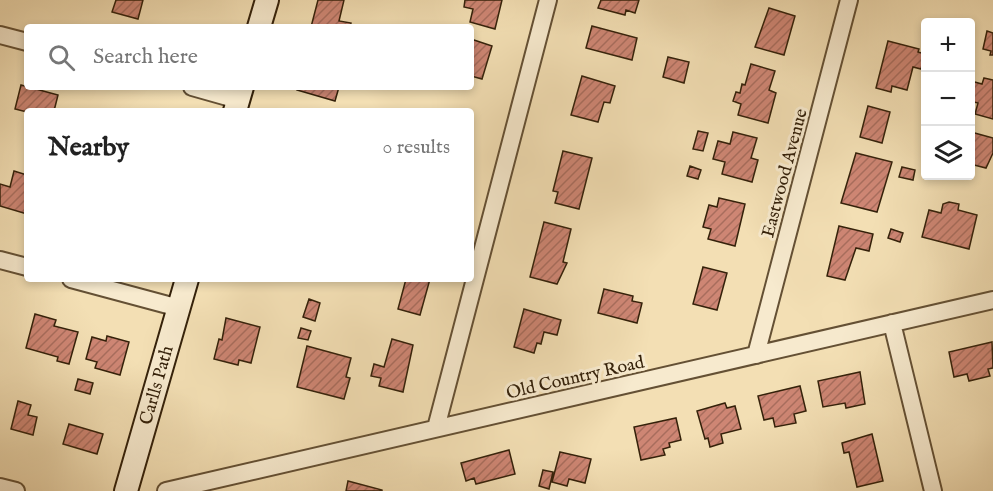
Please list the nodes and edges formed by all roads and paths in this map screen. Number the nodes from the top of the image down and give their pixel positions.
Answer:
1 (267, 0) edge
2 (548, 0) edge
3 (849, 0) edge
4 (260, 24) edge
5 (0, 35) edge
6 (24, 41) edge
7 (204, 90) edge
8 (238, 99) edge
9 (0, 260) edge
10 (24, 266) edge
11 (82, 282) edge
12 (186, 282) edge
13 (993, 300) edge
14 (179, 308) junction
15 (892, 322) junction
16 (756, 356) junction
17 (436, 428) junction
18 (0, 487) edge
19 (16, 491) edge
20 (126, 491) edge
21 (166, 491) edge
22 (933, 491) edge

1 - 4 street
2 - 17 street
3 - 16 street, Eastwood Avenue
5 - 6 street
7 - 8 street
9 - 10 street
11 - 14 street
12 - 14 street, Carlls Path
13 - 15 street, Old Country Road
14 - 20 street, Carlls Path
15 - 16 street, Old Country Road
15 - 22 street
16 - 17 street, Old Country Road
17 - 21 street, Old Country Road
18 - 19 street

